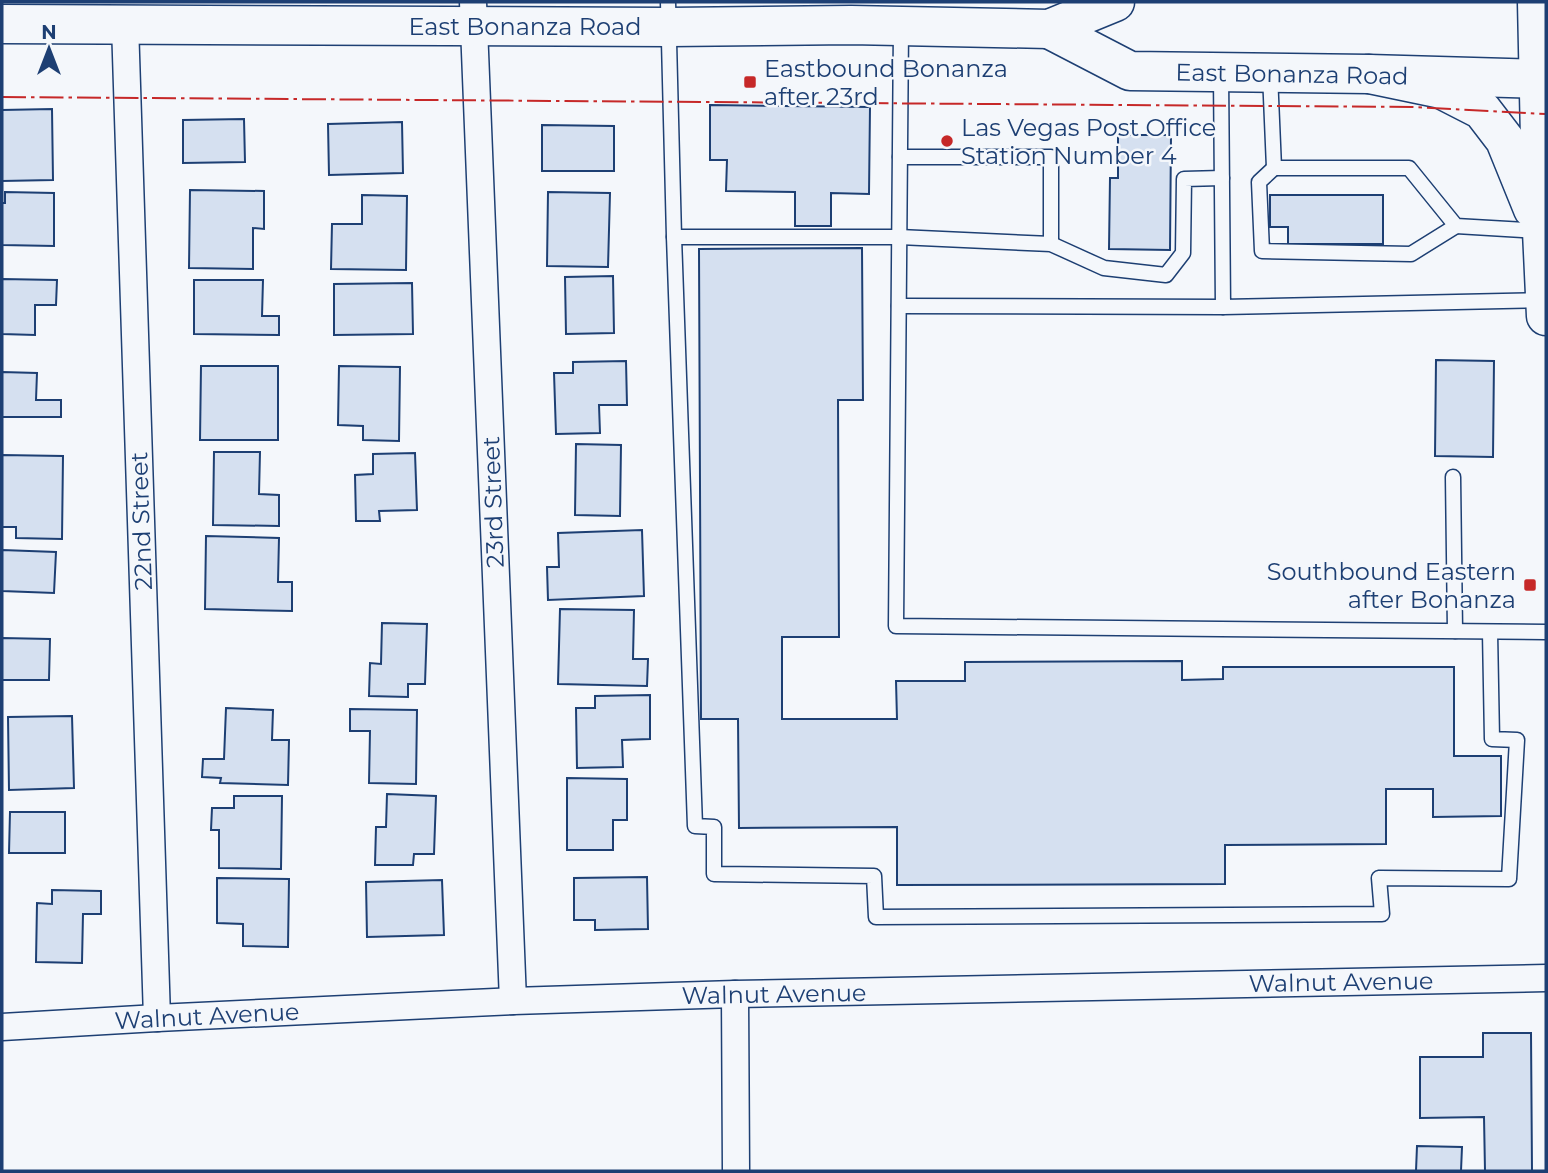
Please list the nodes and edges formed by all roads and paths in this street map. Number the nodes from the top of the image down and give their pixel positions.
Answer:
1 (1115, 2) edge
2 (1539, 2) edge
3 (1546, 2) edge
4 (474, 14) edge
5 (668, 14) edge
6 (2, 24) edge
7 (125, 24) junction
8 (901, 26) junction
9 (1049, 29) junction
10 (1221, 72) junction
11 (1270, 73) junction
12 (1369, 74) junction
13 (1542, 79) edge
14 (900, 157) junction
15 (1274, 168) junction
16 (1222, 178) junction
17 (1456, 226) junction
18 (1542, 231) junction
19 (674, 237) junction
20 (899, 237) junction
21 (1051, 244) junction
22 (1546, 300) edge
23 (899, 306) junction
24 (1223, 307) junction
25 (1546, 316) edge
26 (1453, 477) dead end
27 (1455, 631) junction
28 (1490, 632) junction
29 (1546, 632) edge
30 (1546, 978) edge
31 (735, 994) junction
32 (513, 1001) junction
33 (157, 1018) junction
34 (2, 1027) edge
35 (736, 1171) edge

1 - 9 main road, East Bonanza Road
2 - 3 main road
2 - 13 main road
4 - 5 main road, East Bonanza Road
4 - 7 main road, East Bonanza Road
4 - 32 street, 23rd Street
5 - 8 main road, East Bonanza Road
5 - 19 lane
6 - 7 main road, East Bonanza Road
7 - 33 street, 22nd Street
8 - 9 main road, East Bonanza Road
8 - 14 lane
9 - 10 main road, East Bonanza Road
10 - 11 main road, East Bonanza Road
10 - 16 lane
11 - 12 main road, East Bonanza Road
11 - 15 lane
12 - 13 main road, East Bonanza Road
12 - 18 main road
13 - 18 main road
14 - 20 lane
14 - 21 lane
15 - 17 lane
15 - 17 lane
16 - 21 lane
16 - 24 lane
17 - 18 lane
18 - 22 main road
19 - 20 lane
19 - 28 lane
20 - 21 lane
20 - 23 lane
22 - 24 lane
22 - 25 main road
23 - 24 lane
23 - 27 lane
26 - 27 lane
27 - 28 lane
28 - 29 lane
30 - 31 street, Walnut Avenue
31 - 32 street, Walnut Avenue
31 - 35 street
32 - 33 street, Walnut Avenue
33 - 34 street, Walnut Avenue

